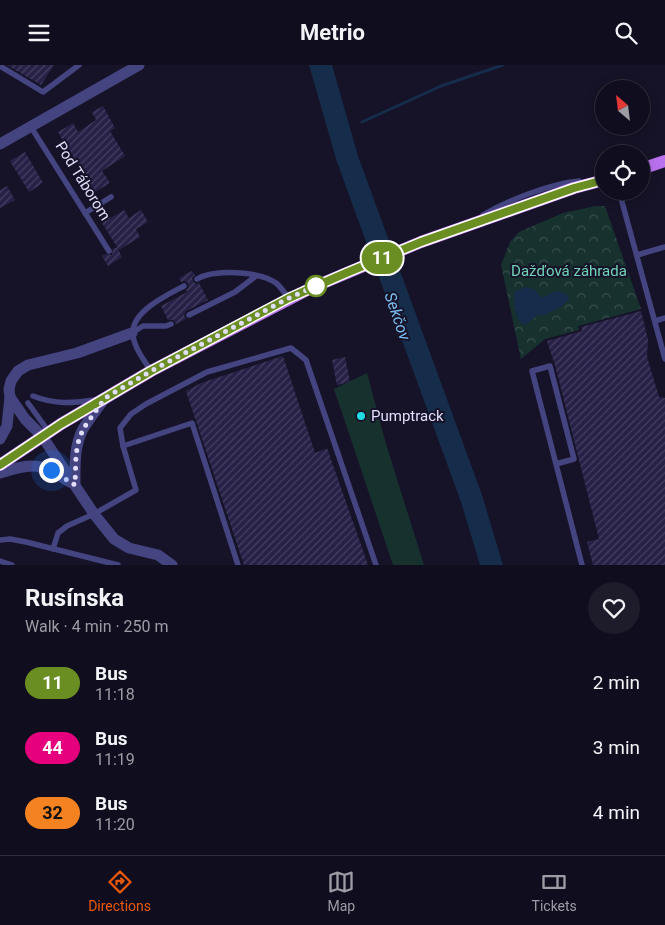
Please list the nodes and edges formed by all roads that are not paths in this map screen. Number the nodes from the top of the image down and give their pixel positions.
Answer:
1 (79, 65) edge
2 (138, 65) edge
3 (0, 66) edge
4 (31, 127) junction
5 (0, 144) edge
6 (665, 161) edge
7 (650, 166) edge
8 (665, 168) edge
9 (650, 171) edge
10 (595, 182) edge
11 (111, 197) dead end
12 (621, 200) edge
13 (85, 213) junction
14 (665, 247) edge
15 (109, 251) dead end
16 (637, 255) junction
17 (256, 276) junction
18 (197, 279) dead end
19 (184, 286) dead end
20 (289, 298) junction
21 (189, 315) dead end
22 (665, 318) edge
23 (655, 321) junction
24 (171, 324) dead end
25 (132, 333) junction
26 (665, 359) edge
27 (151, 371) junction
28 (10, 397) junction
29 (33, 397) dead end
30 (105, 398) junction
31 (28, 403) dead end
32 (45, 434) junction
33 (0, 439) edge
34 (123, 446) junction
35 (556, 464) junction
36 (0, 465) edge
37 (0, 473) edge
38 (75, 485) junction
39 (94, 514) junction
40 (0, 541) edge
41 (54, 549) junction
42 (0, 561) edge
43 (12, 565) edge
44 (118, 565) edge
45 (172, 565) edge
46 (238, 565) edge
47 (376, 565) edge
48 (582, 565) edge

1 - 3 lane
2 - 4 street
4 - 5 street
4 - 13 lane, Pod Táborom
6 - 7 main road
8 - 9 main road
10 - 20 main road
11 - 13 lane
12 - 16 lane
13 - 15 lane, Pod Táborom
14 - 16 lane
16 - 23 lane
17 - 18 lane
17 - 20 lane
17 - 21 lane
19 - 25 lane
20 - 27 main road
22 - 23 lane
23 - 26 lane
24 - 25 lane
25 - 27 lane
25 - 28 street
27 - 30 main road
28 - 32 street
28 - 33 street
29 - 30 lane
30 - 32 main road
30 - 38 street
31 - 32 lane
32 - 36 main road
32 - 38 street
34 - 39 lane
34 - 46 lane
34 - 47 lane
35 - 35 lane
35 - 48 lane
37 - 38 street
38 - 39 street
39 - 41 lane
39 - 45 street
40 - 41 lane
41 - 44 lane
42 - 43 lane

